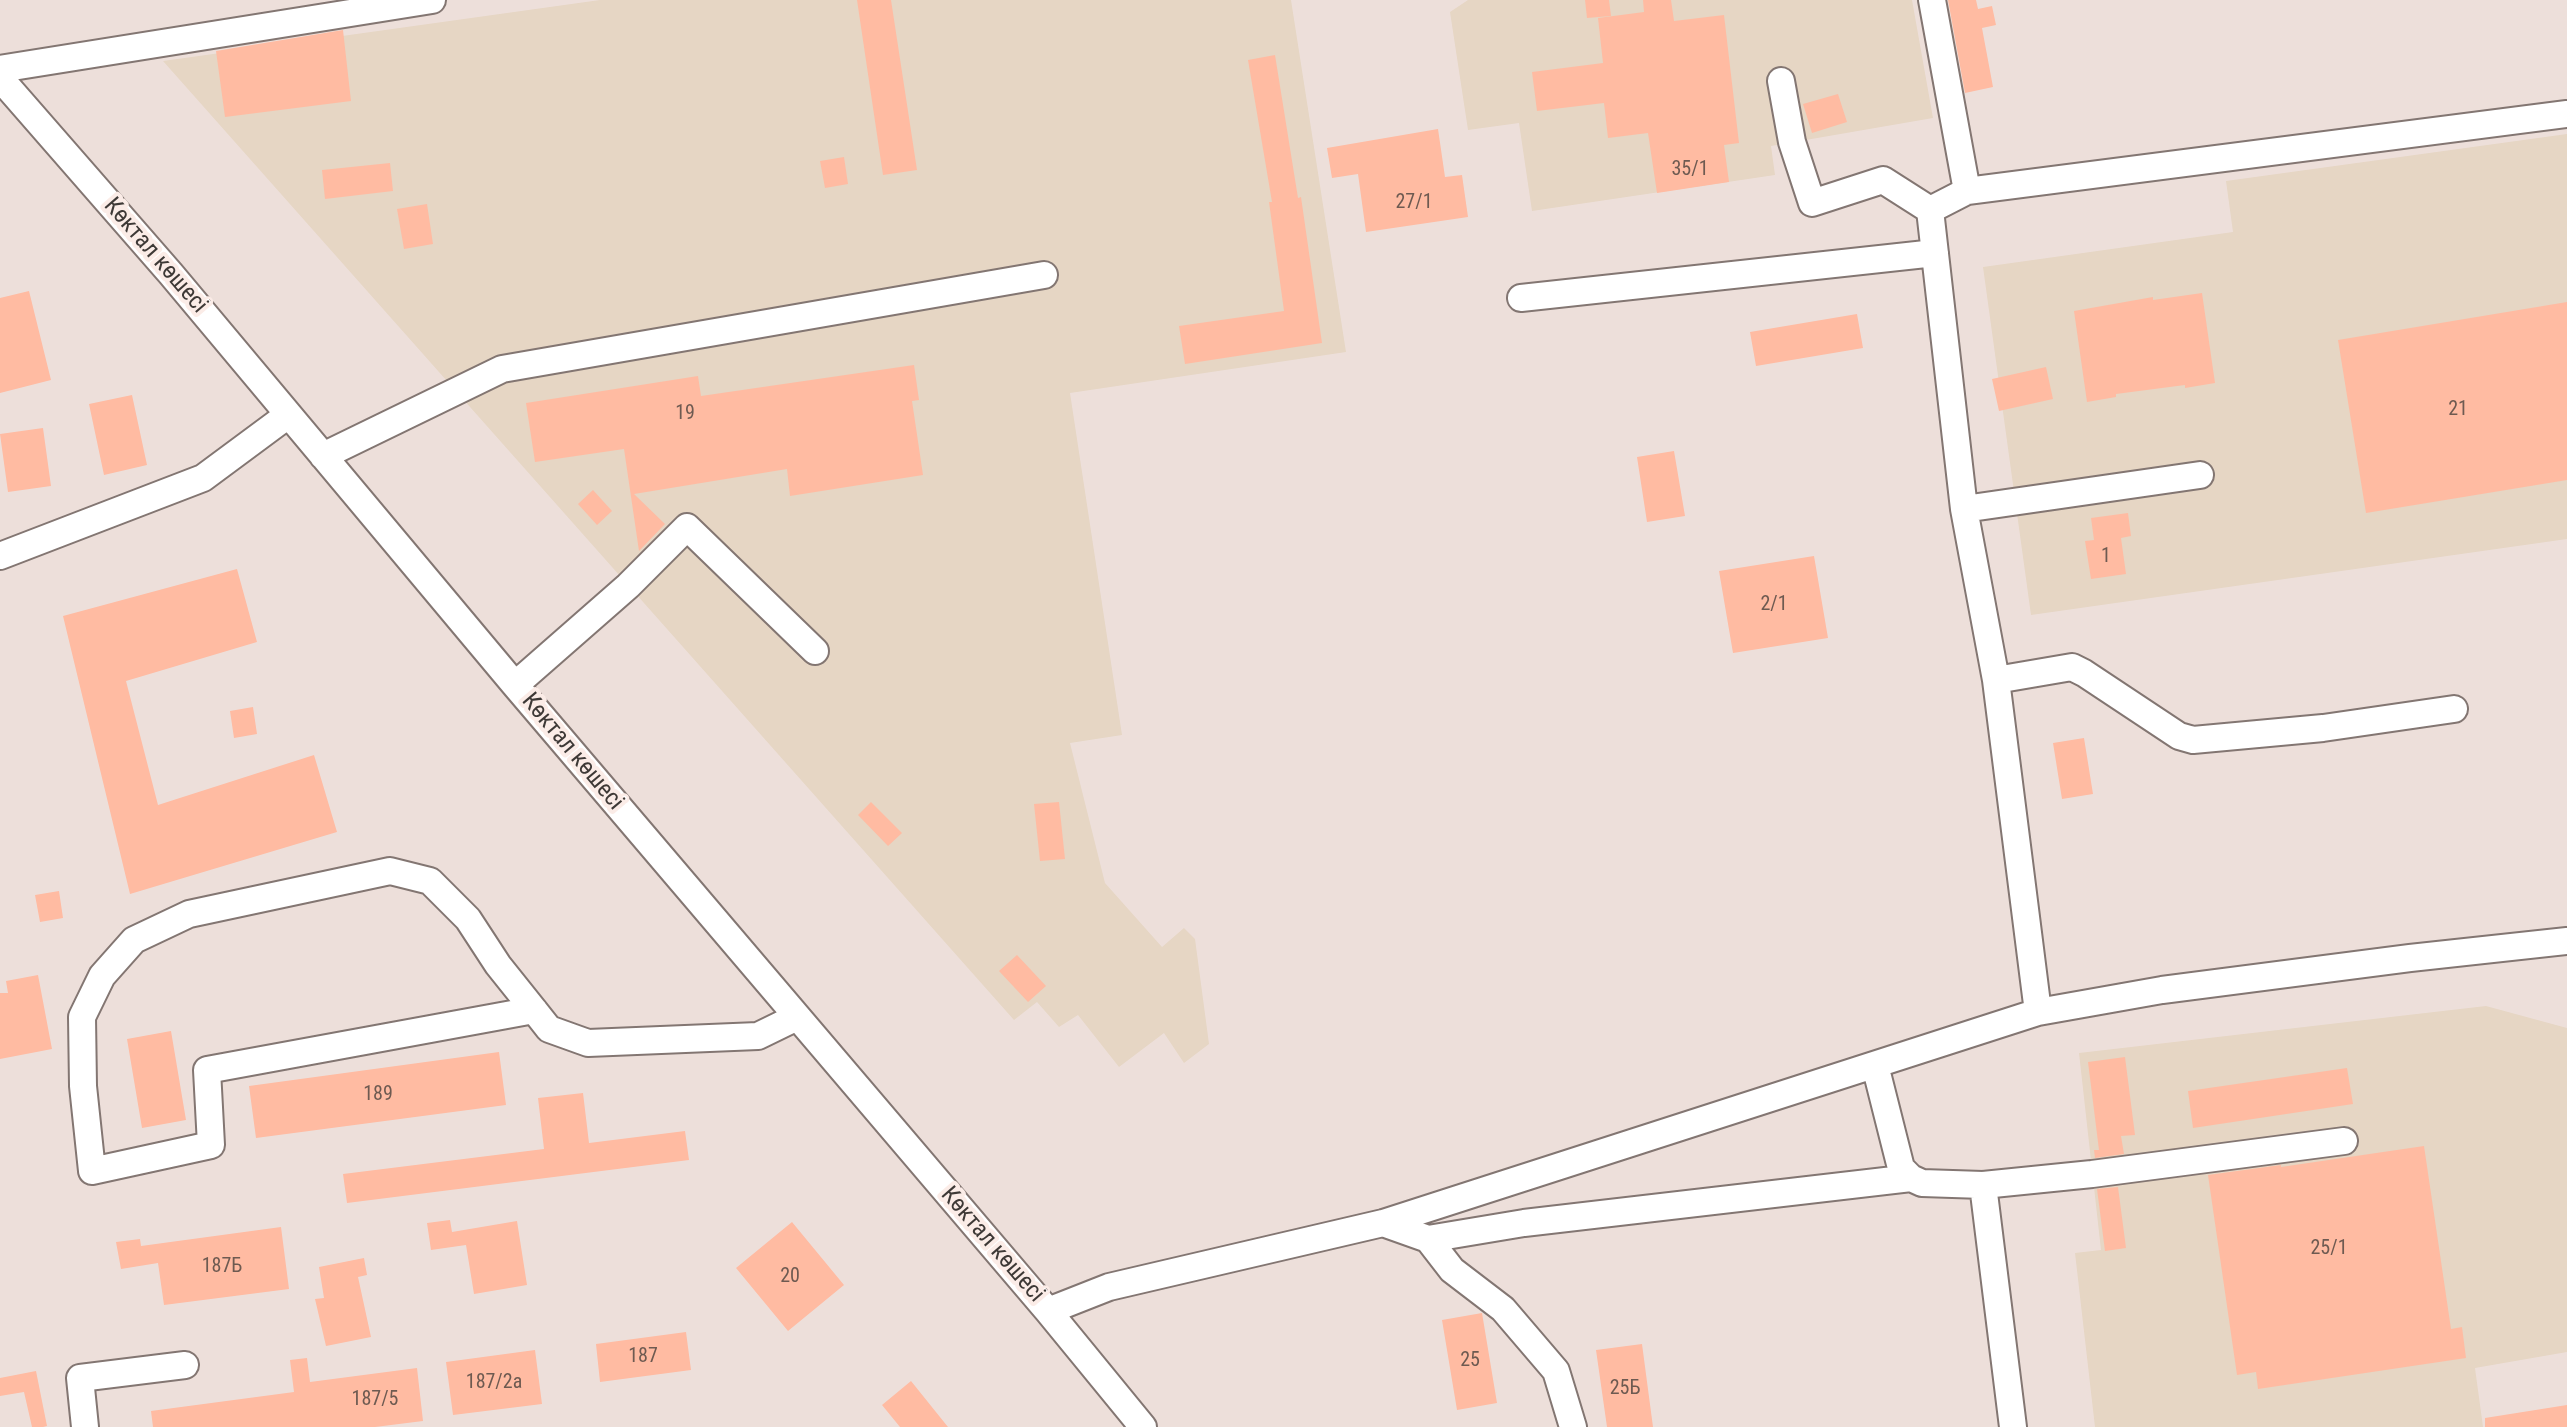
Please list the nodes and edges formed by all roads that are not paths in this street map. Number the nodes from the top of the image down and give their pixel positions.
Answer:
1 (432, 0) edge
2 (1932, 0) edge
3 (0, 69) edge
4 (0, 78) edge
5 (1781, 81) dead end
6 (2567, 114) edge
7 (1967, 191) junction
8 (1930, 210) junction
9 (1935, 253) junction
10 (1044, 275) dead end
11 (1521, 298) dead end
12 (288, 415) junction
13 (323, 456) junction
14 (2200, 475) dead end
15 (1964, 509) junction
16 (0, 556) edge
17 (815, 651) dead end
18 (1996, 680) junction
19 (515, 685) junction
20 (2454, 709) dead end
21 (2567, 941) edge
22 (2539, 945) junction
23 (2567, 949) edge
24 (534, 1010) junction
25 (2038, 1012) junction
26 (797, 1017) junction
27 (1875, 1065) junction
28 (2344, 1141) dead end
29 (1911, 1178) junction
30 (1983, 1185) junction
31 (1383, 1223) junction
32 (1428, 1239) junction
33 (1048, 1311) junction
34 (185, 1365) dead end
35 (85, 1427) edge
36 (1143, 1427) edge
37 (1573, 1427) edge
38 (2013, 1427) edge

1 - 3 street
2 - 7 street
4 - 12 street, Көктал көшесі
5 - 8 street
6 - 7 street
7 - 8 street
8 - 9 street
9 - 11 street
9 - 15 street
10 - 13 street
12 - 13 street, Көктал көшесі
12 - 16 street
13 - 19 street, Көктал көшесі
14 - 15 street
15 - 18 street
17 - 19 street
18 - 20 street
18 - 25 street
19 - 26 street, Көктал көшесі
21 - 22 street
22 - 23 street
22 - 25 street
24 - 24 street
24 - 26 street
25 - 27 street
26 - 33 street, Көктал көшесі
27 - 29 street
27 - 31 street
28 - 30 street
29 - 30 street
29 - 32 street
30 - 38 street
31 - 32 street
31 - 33 street
32 - 37 street
33 - 36 street, Көктал көшесі
34 - 35 street

